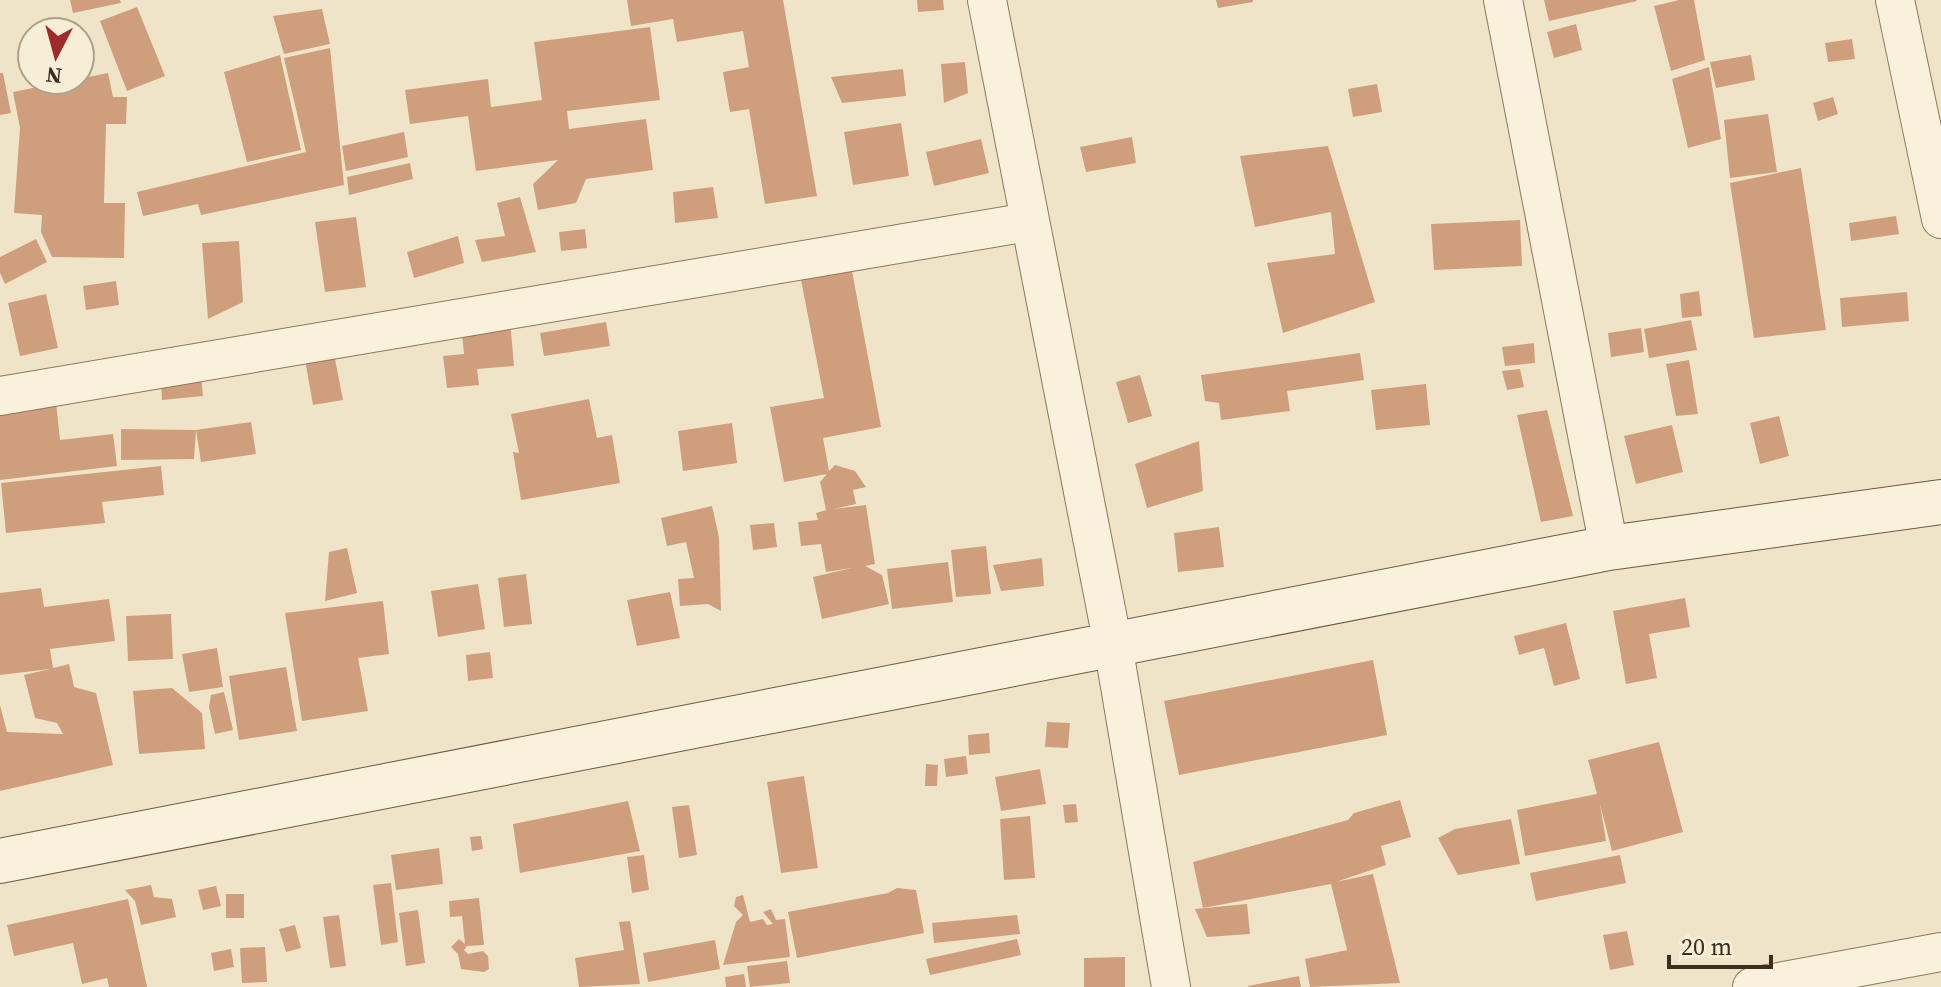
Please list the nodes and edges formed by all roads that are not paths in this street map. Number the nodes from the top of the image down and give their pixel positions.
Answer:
1 (987, 0) edge
2 (1503, 0) edge
3 (1895, 0) edge
4 (1941, 219) edge
5 (1028, 222) junction
6 (0, 396) edge
7 (1941, 502) edge
8 (1609, 548) junction
9 (1113, 645) junction
10 (0, 861) edge
11 (1941, 952) edge
12 (1171, 987) edge
13 (1752, 987) edge

1 - 5 street
2 - 8 street
3 - 4 street
5 - 6 street
5 - 9 street
7 - 8 street
8 - 9 street
9 - 10 street
9 - 12 street
11 - 13 street

